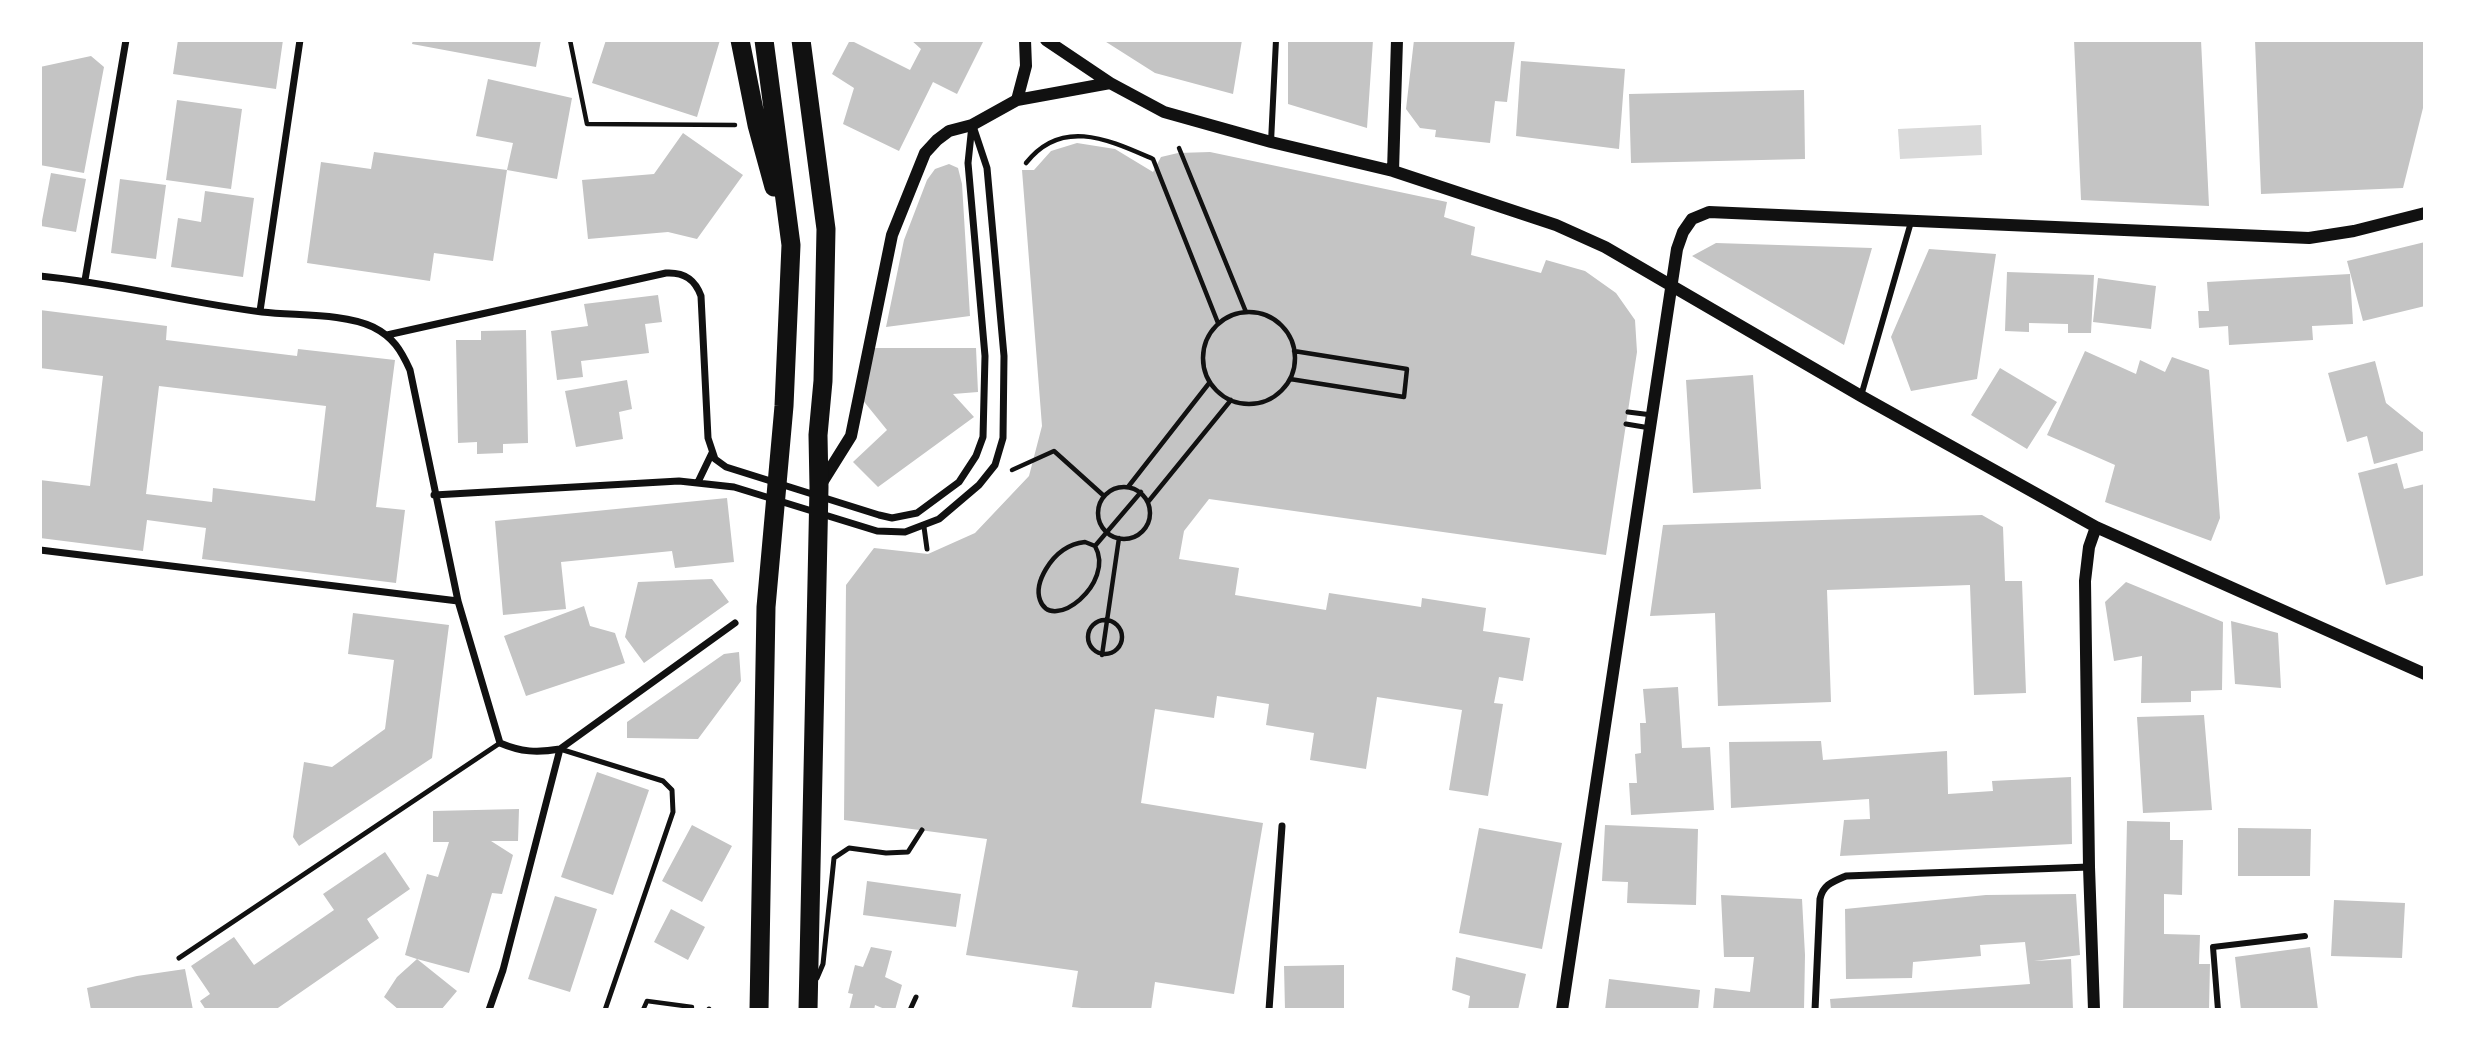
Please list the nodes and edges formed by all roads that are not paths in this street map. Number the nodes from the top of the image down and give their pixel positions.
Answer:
1 (126, 40) edge
2 (300, 40) edge
3 (740, 40) edge
4 (764, 40) edge
5 (801, 40) edge
6 (1025, 40) edge
7 (1046, 40) edge
8 (1276, 40) edge
9 (1397, 40) edge
10 (1110, 83) junction
11 (1017, 100) junction
12 (972, 125) junction
13 (1270, 142) junction
14 (1393, 171) junction
15 (2425, 213) edge
16 (1911, 222) junction
17 (791, 245) junction
18 (40, 276) edge
19 (85, 280) junction
20 (1672, 285) junction
21 (260, 312) junction
22 (387, 335) junction
23 (1861, 396) junction
24 (1628, 412) dead end
25 (1651, 422) junction
26 (1626, 424) dead end
27 (712, 453) junction
28 (698, 482) junction
29 (819, 487) junction
30 (435, 495) junction
31 (924, 527) junction
32 (2096, 527) junction
33 (927, 549) dead end
34 (40, 550) edge
35 (458, 601) junction
36 (735, 623) dead end
37 (2423, 669) edge
38 (500, 743) junction
39 (559, 749) junction
40 (1282, 826) dead end
41 (922, 831) dead end
42 (2089, 867) junction
43 (2305, 936) dead end
44 (179, 958) dead end
45 (916, 997) dead end
46 (808, 1003) edge
47 (489, 1010) edge
48 (605, 1010) edge
49 (759, 1010) edge
50 (910, 1010) edge
51 (1269, 1010) edge
52 (1562, 1010) edge
53 (1815, 1010) edge
54 (2094, 1010) edge
55 (2218, 1010) edge

1 - 19 street
2 - 21 street
3 - 17 highway
4 - 17 highway
5 - 29 highway
6 - 11 street
7 - 10 street
8 - 13 street
9 - 14 street
10 - 11 street
10 - 13 street
11 - 12 street
12 - 27 street
12 - 29 street
12 - 31 street
13 - 14 street
14 - 20 street
15 - 16 street
16 - 20 street
16 - 23 street
17 - 49 highway
18 - 19 street
19 - 21 street
20 - 23 street
20 - 25 street
21 - 22 street
22 - 27 street
22 - 30 street
23 - 32 street
24 - 25 lane
25 - 26 lane
25 - 52 street
27 - 28 street
28 - 30 street
28 - 31 street
29 - 46 highway
30 - 35 street
31 - 33 lane
32 - 37 street
32 - 42 street
34 - 35 street
35 - 38 street
36 - 39 street
38 - 39 street
38 - 44 lane
39 - 47 street
39 - 48 lane
40 - 51 street
41 - 46 lane
42 - 53 street
42 - 54 street
43 - 55 street
45 - 50 lane

